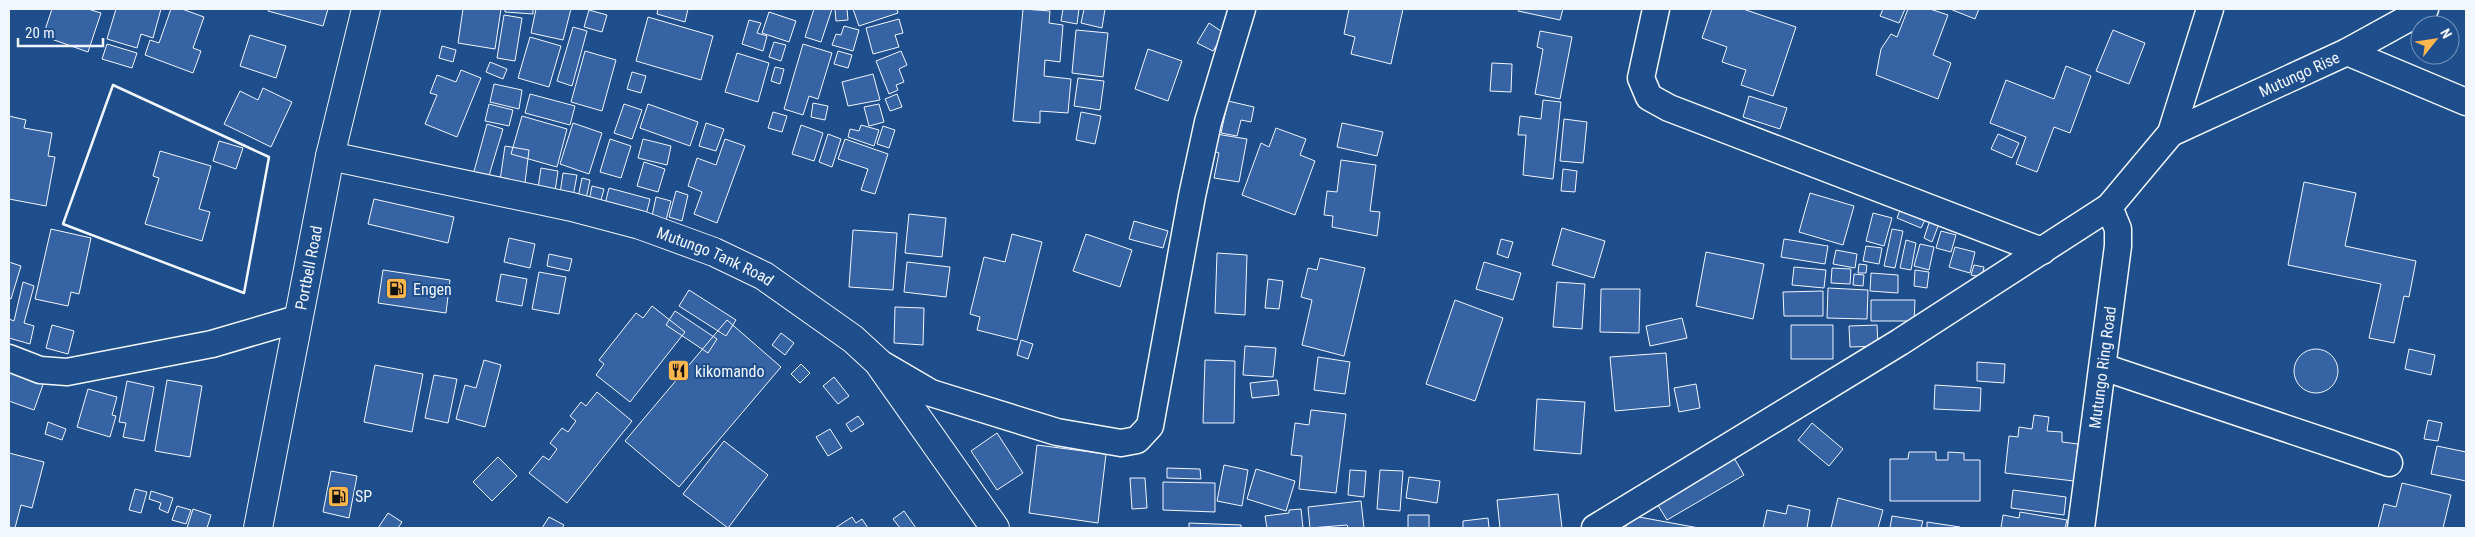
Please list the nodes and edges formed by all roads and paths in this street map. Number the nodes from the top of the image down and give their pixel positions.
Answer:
1 (366, 9) edge
2 (1242, 9) edge
3 (1656, 9) edge
4 (2210, 9) edge
5 (2425, 9) edge
6 (2347, 52) junction
7 (2466, 102) edge
8 (2171, 132) junction
9 (330, 156) junction
10 (2109, 207) junction
11 (2042, 251) junction
12 (297, 319) junction
13 (9, 358) edge
14 (878, 362) junction
15 (2103, 367) junction
16 (2389, 463) dead end
17 (258, 528) edge
18 (995, 528) edge
19 (1595, 528) edge
20 (2081, 528) edge

1 - 9 street, Portbell Road
2 - 14 street
3 - 11 street
4 - 8 street
5 - 6 street, Mutungo Rise
6 - 7 street
6 - 8 street, Mutungo Rise
8 - 10 street
9 - 12 street, Portbell Road
9 - 14 street, Mutungo Tank Road
10 - 11 street
10 - 15 street, Mutungo Ring Road
11 - 19 street
12 - 13 street
12 - 17 street, Portbell Road
14 - 18 street, Mutungo Tank Road
15 - 16 street
15 - 20 street, Mutungo Ring Road

